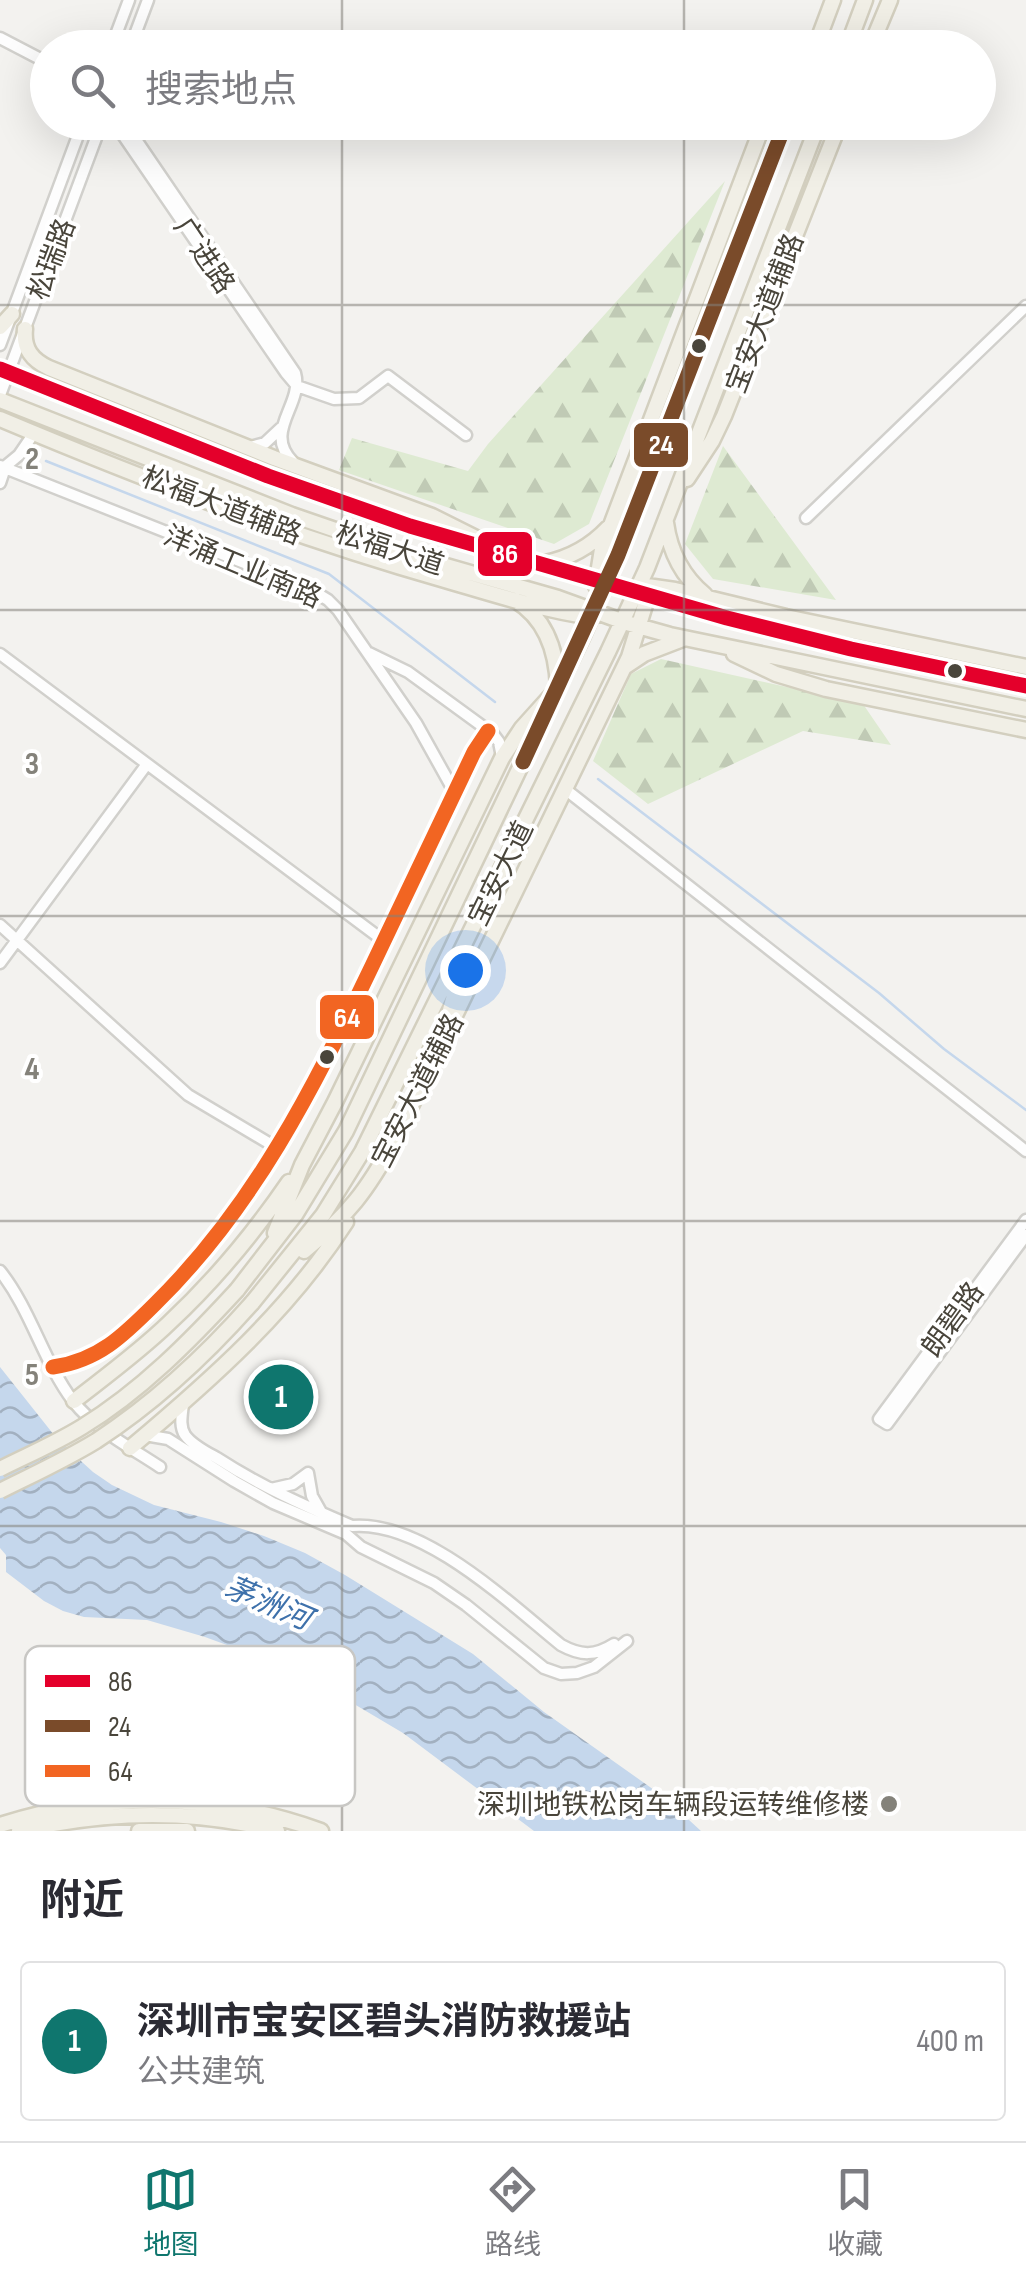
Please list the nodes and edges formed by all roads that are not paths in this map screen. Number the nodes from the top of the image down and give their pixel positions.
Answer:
1 (129, 0) edge
2 (148, 0) edge
3 (833, 0) edge
4 (866, 0) edge
5 (890, 0) edge
6 (118, 30) edge
7 (137, 30) edge
8 (821, 30) edge
9 (855, 30) edge
10 (878, 30) edge
11 (0, 38) edge
12 (30, 54) edge
13 (76, 140) edge
14 (95, 140) edge
15 (126, 140) edge
16 (136, 140) edge
17 (757, 140) edge
18 (779, 140) edge
19 (812, 140) edge
20 (814, 140) edge
21 (833, 140) edge
22 (791, 244) junction
23 (1026, 306) edge
24 (12, 314) junction
25 (0, 327) edge
26 (25, 329) junction
27 (0, 345) edge
28 (4, 371) edge
29 (298, 386) junction
30 (683, 389) junction
31 (0, 398) edge
32 (83, 403) junction
33 (150, 408) junction
34 (0, 419) edge
35 (282, 427) junction
36 (34, 434) junction
37 (466, 435) dead end
38 (642, 443) junction
39 (248, 447) junction
40 (2, 468) edge
41 (301, 468) junction
42 (0, 483) edge
43 (675, 496) junction
44 (806, 518) dead end
45 (614, 519) junction
46 (666, 519) junction
47 (368, 542) junction
48 (497, 551) junction
49 (541, 563) junction
50 (416, 572) junction
51 (602, 581) junction
52 (644, 590) junction
53 (710, 598) junction
54 (515, 600) junction
55 (593, 614) junction
56 (786, 617) junction
57 (623, 622) junction
58 (640, 627) junction
59 (686, 638) junction
60 (716, 645) junction
61 (852, 648) junction
62 (368, 653) junction
63 (0, 654) edge
64 (1026, 667) edge
65 (622, 670) junction
66 (1026, 686) edge
67 (558, 688) junction
68 (1026, 709) edge
69 (1026, 730) edge
70 (490, 733) junction
71 (518, 733) junction
72 (580, 756) junction
73 (502, 758) junction
74 (147, 764) junction
75 (565, 788) junction
76 (455, 793) junction
77 (531, 809) junction
78 (448, 918) junction
79 (0, 925) edge
80 (474, 927) junction
81 (16, 940) junction
82 (384, 941) junction
83 (0, 962) edge
84 (379, 1012) junction
85 (439, 1049) junction
86 (277, 1148) junction
87 (1026, 1151) edge
88 (308, 1152) junction
89 (364, 1194) junction
90 (1026, 1220) edge
91 (1026, 1235) edge
92 (263, 1258) junction
93 (0, 1271) edge
94 (270, 1282) junction
95 (53, 1367) junction
96 (74, 1402) junction
97 (183, 1404) junction
98 (145, 1435) junction
99 (130, 1448) junction
100 (160, 1467) dead end
101 (0, 1469) edge
102 (270, 1490) junction
103 (0, 1491) edge
104 (322, 1512) junction
105 (75, 1806) edge
106 (219, 1806) edge
107 (0, 1825) edge
108 (19, 1831) edge
109 (138, 1831) edge
110 (186, 1831) edge
111 (277, 1831) edge
112 (321, 1831) edge

1 - 6 street
2 - 7 street
3 - 8 main road
4 - 9 main road
5 - 10 main road
11 - 12 street
13 - 24 street, 松瑞路
14 - 26 street, 松瑞路
15 - 29 street, 广进路
16 - 29 street, 广进路
17 - 38 main road
18 - 30 main road
19 - 43 main road, 宝安大道
20 - 22 main road
21 - 22 main road, 宝安大道辅路
22 - 43 main road, 宝安大道辅路
23 - 44 street
24 - 25 main road
24 - 27 street, 松瑞路
26 - 28 street, 松瑞路
26 - 33 main road
28 - 31 street, 松瑞路
28 - 32 main road, 松福大道
29 - 35 street
29 - 37 street
30 - 38 main road
30 - 51 main road
31 - 47 main road, 松福大道
32 - 33 main road
32 - 48 main road, 松福大道
33 - 39 main road
34 - 36 main road, 松福大道辅路
35 - 39 street
35 - 41 street
36 - 40 street
36 - 50 main road, 松福大道辅路
38 - 45 main road
39 - 41 main road
40 - 42 street
40 - 62 street, 洋涌工业南路
41 - 48 main road
43 - 46 main road, 宝安大道
45 - 49 main road
45 - 51 main road
46 - 52 main road, 宝安大道
46 - 53 main road
47 - 50 main road
47 - 55 main road, 松福大道
48 - 49 main road, 松福大道
49 - 51 main road, 松福大道
50 - 54 main road, 松福大道辅路
51 - 52 main road, 松福大道
51 - 55 main road
52 - 53 main road
52 - 57 main road, 宝安大道
52 - 58 main road, 宝安大道辅路
52 - 61 main road, 松福大道
53 - 56 main road
54 - 55 main road, 松福大道辅路
54 - 67 main road
55 - 57 main road, 松福大道辅路
55 - 67 main road, 宝安大道
56 - 61 main road
56 - 64 main road
57 - 58 main road
57 - 77 main road, 宝安大道
58 - 59 main road
58 - 65 main road, 宝安大道辅路
59 - 60 main road
59 - 65 main road
60 - 68 main road
60 - 69 main road
61 - 66 main road, 松福大道
62 - 70 street
62 - 76 street, 洋涌工业南路
63 - 74 street
65 - 72 main road, 宝安大道辅路
67 - 71 main road
67 - 78 main road, 宝安大道
70 - 71 street
70 - 73 street
70 - 76 street
71 - 73 main road
72 - 75 main road, 宝安大道辅路
72 - 77 main road
73 - 84 main road
74 - 81 street
74 - 82 street
75 - 85 main road, 宝安大道辅路
75 - 87 street
76 - 82 street
77 - 80 main road, 宝安大道
78 - 84 main road
78 - 92 main road, 宝安大道
79 - 81 street
80 - 85 main road
80 - 94 main road, 宝安大道
81 - 83 street
81 - 86 street
82 - 86 street
84 - 88 main road
85 - 89 main road, 宝安大道辅路
86 - 95 street
88 - 92 main road
88 - 96 main road
89 - 94 main road, 宝安大道辅路
89 - 97 main road
90 - 91 street, 朗碧路
92 - 101 main road, 宝安大道, bridge
93 - 95 street
94 - 103 main road, 宝安大道, bridge
95 - 96 street
96 - 99 street
97 - 98 main road
97 - 102 street
98 - 99 main road
98 - 104 street
99 - 100 street
102 - 104 street
102 - 104 street
105 - 107 main road
106 - 112 main road
108 - 111 main road
109 - 110 main road

